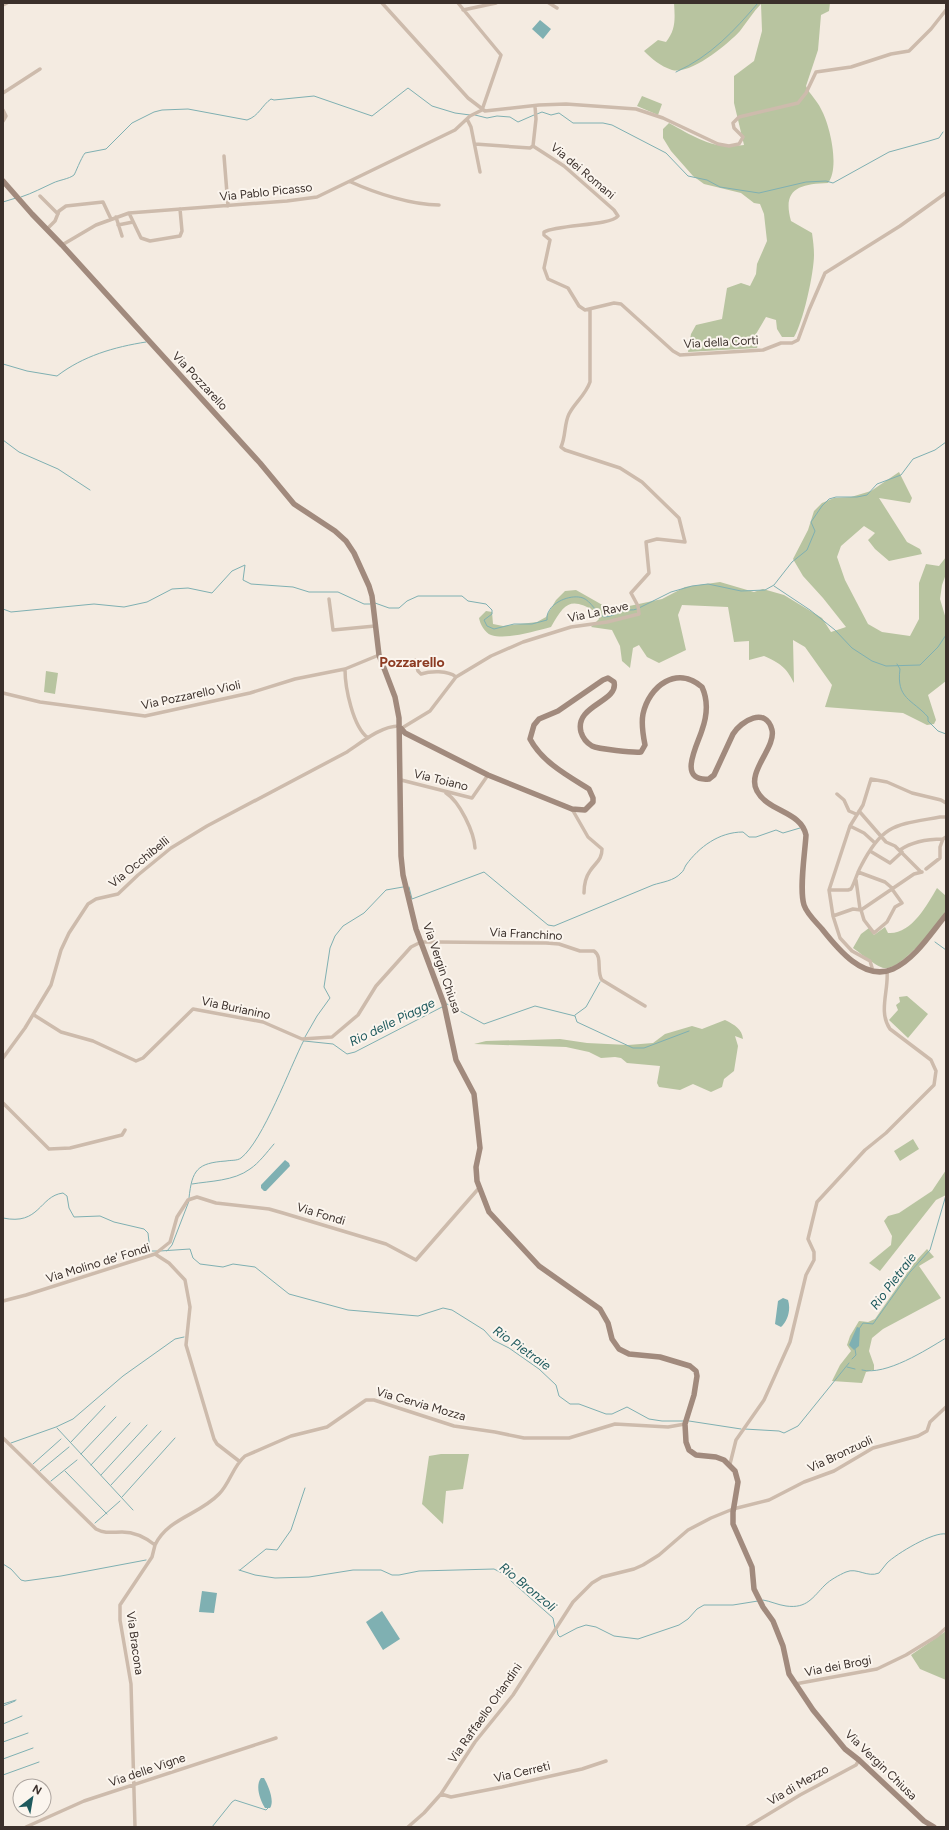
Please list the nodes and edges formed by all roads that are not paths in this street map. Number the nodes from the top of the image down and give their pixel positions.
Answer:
1 (7, 3) edge
2 (382, 3) edge
3 (458, 3) edge
4 (496, 3) edge
5 (549, 3) edge
6 (3, 6) edge
7 (557, 8) dead end
8 (463, 10) junction
9 (946, 10) edge
10 (40, 69) dead end
11 (3, 93) edge
12 (534, 106) junction
13 (3, 110) edge
14 (482, 110) junction
15 (467, 120) junction
16 (3, 121) edge
17 (475, 144) junction
18 (532, 146) junction
19 (224, 156) dead end
20 (480, 172) dead end
21 (351, 182) junction
22 (4, 183) edge
23 (946, 193) edge
24 (40, 196) dead end
25 (439, 205) dead end
26 (228, 206) junction
27 (180, 209) junction
28 (129, 213) junction
29 (58, 214) junction
30 (116, 217) junction
31 (110, 219) junction
32 (133, 222) junction
33 (118, 225) junction
34 (47, 230) junction
35 (122, 236) dead end
36 (62, 245) junction
37 (590, 310) junction
38 (329, 599) dead end
39 (375, 626) junction
40 (379, 655) junction
41 (415, 660) dead end
42 (345, 669) junction
43 (456, 677) junction
44 (3, 693) edge
45 (400, 727) junction
46 (368, 738) junction
47 (488, 775) junction
48 (401, 780) junction
49 (444, 791) junction
50 (838, 794) dead end
51 (946, 803) edge
52 (572, 809) junction
53 (858, 813) junction
54 (946, 817) edge
55 (850, 826) junction
56 (880, 836) junction
57 (944, 838) edge
58 (875, 843) junction
59 (475, 848) dead end
60 (870, 851) junction
61 (901, 851) junction
62 (926, 869) dead end
63 (858, 872) junction
64 (855, 879) junction
65 (893, 888) junction
66 (829, 890) junction
67 (584, 893) dead end
68 (860, 910) junction
69 (946, 915) edge
70 (833, 916) junction
71 (421, 942) junction
72 (872, 971) junction
73 (887, 971) junction
74 (645, 1006) dead end
75 (34, 1015) junction
76 (3, 1058) edge
77 (3, 1103) edge
78 (125, 1130) dead end
79 (479, 1188) junction
80 (155, 1254) junction
81 (3, 1300) edge
82 (946, 1407) edge
83 (685, 1424) junction
84 (3, 1438) edge
85 (239, 1461) junction
86 (730, 1464) junction
87 (733, 1509) junction
88 (155, 1545) junction
89 (946, 1628) edge
90 (795, 1684) junction
91 (276, 1738) dead end
92 (859, 1760) junction
93 (606, 1761) dead end
94 (132, 1786) junction
95 (441, 1794) junction
96 (26, 1827) edge
97 (135, 1827) edge
98 (408, 1827) edge
99 (747, 1827) edge
100 (934, 1827) edge

1 - 6 street
2 - 14 street
3 - 8 street
4 - 8 street
5 - 7 street
8 - 14 street
9 - 12 street
10 - 11 street
12 - 14 street
12 - 18 street, Via dei Romani
13 - 16 street
14 - 15 street, Via Pablo Picasso
15 - 17 street
15 - 21 street, Via Pablo Picasso
17 - 18 street
17 - 20 street
18 - 37 street, Via dei Romani
19 - 26 street
21 - 25 street
21 - 26 street, Via Pablo Picasso
22 - 34 street, Via Pozzarello
23 - 37 street, Via della Corti
24 - 29 street
26 - 27 street, Via Pablo Picasso
27 - 28 street, Via Pablo Picasso
27 - 32 street
28 - 30 street, Via Pablo Picasso
28 - 32 street
29 - 31 street
29 - 34 street
30 - 31 street, Via Pablo Picasso
30 - 33 street
31 - 36 street, Via Pablo Picasso
32 - 33 street
33 - 35 street
34 - 36 street, Via Pozzarello
36 - 39 street, Via Pozzarello
37 - 43 street, Via La Rave
38 - 39 street
39 - 40 street, Via Pozzarello
40 - 42 street, Via Pozzarello Violi
40 - 45 street, Via Vergin Chiusa
41 - 43 street
42 - 44 street, Via Pozzarello Violi
42 - 46 street
43 - 45 street, Via La Rave
45 - 46 street, Via Occhibelli
45 - 47 street
45 - 48 street, Via Vergin Chiusa
46 - 75 street, Via Occhibelli
47 - 49 street, Via Toiano
47 - 52 street
48 - 49 street, Via Toiano
48 - 71 street, Via Vergin Chiusa
49 - 59 street
50 - 53 street
51 - 53 street
52 - 67 street
52 - 72 street
53 - 55 street
53 - 56 street
54 - 56 street
55 - 58 street
55 - 66 street
56 - 58 street
56 - 61 street
57 - 61 street
57 - 62 street
58 - 60 street
60 - 61 street
60 - 63 street
61 - 65 street
63 - 64 street
63 - 65 street
64 - 66 street
64 - 68 street
65 - 68 street
65 - 68 street
66 - 70 street
68 - 70 street
69 - 73 street
70 - 72 street
71 - 74 street, Via Franchino
71 - 75 street, Via Burianino
71 - 79 street, Via Vergin Chiusa
72 - 73 street
73 - 86 street
75 - 76 street, Via Occhibelli
77 - 78 street
79 - 80 street, Via Fondi
79 - 83 street, Via Vergin Chiusa
80 - 81 street, Via Molino de' Fondi
80 - 85 street, Via Molino de' Fondi
82 - 87 street, Via Bronzuoli
83 - 85 street, Via Cervia Mozza
83 - 86 street, Via Vergin Chiusa
84 - 88 street
85 - 88 street, Via Cervia Mozza
86 - 87 street, Via Vergin Chiusa
87 - 90 street, Via Vergin Chiusa
87 - 95 street, Via Raffaello Orlandini
88 - 94 street, Via Bracona
89 - 90 street, Via dei Brogi
90 - 92 street, Via Vergin Chiusa
91 - 94 street, Via delle Vigne
92 - 99 street, Via di Mezzo
92 - 100 street, Via Vergin Chiusa
93 - 95 street, Via Cerreti
94 - 96 street, Via delle Vigne
94 - 97 street, Via Bracona
95 - 98 street, Via Raffaello Orlandini

